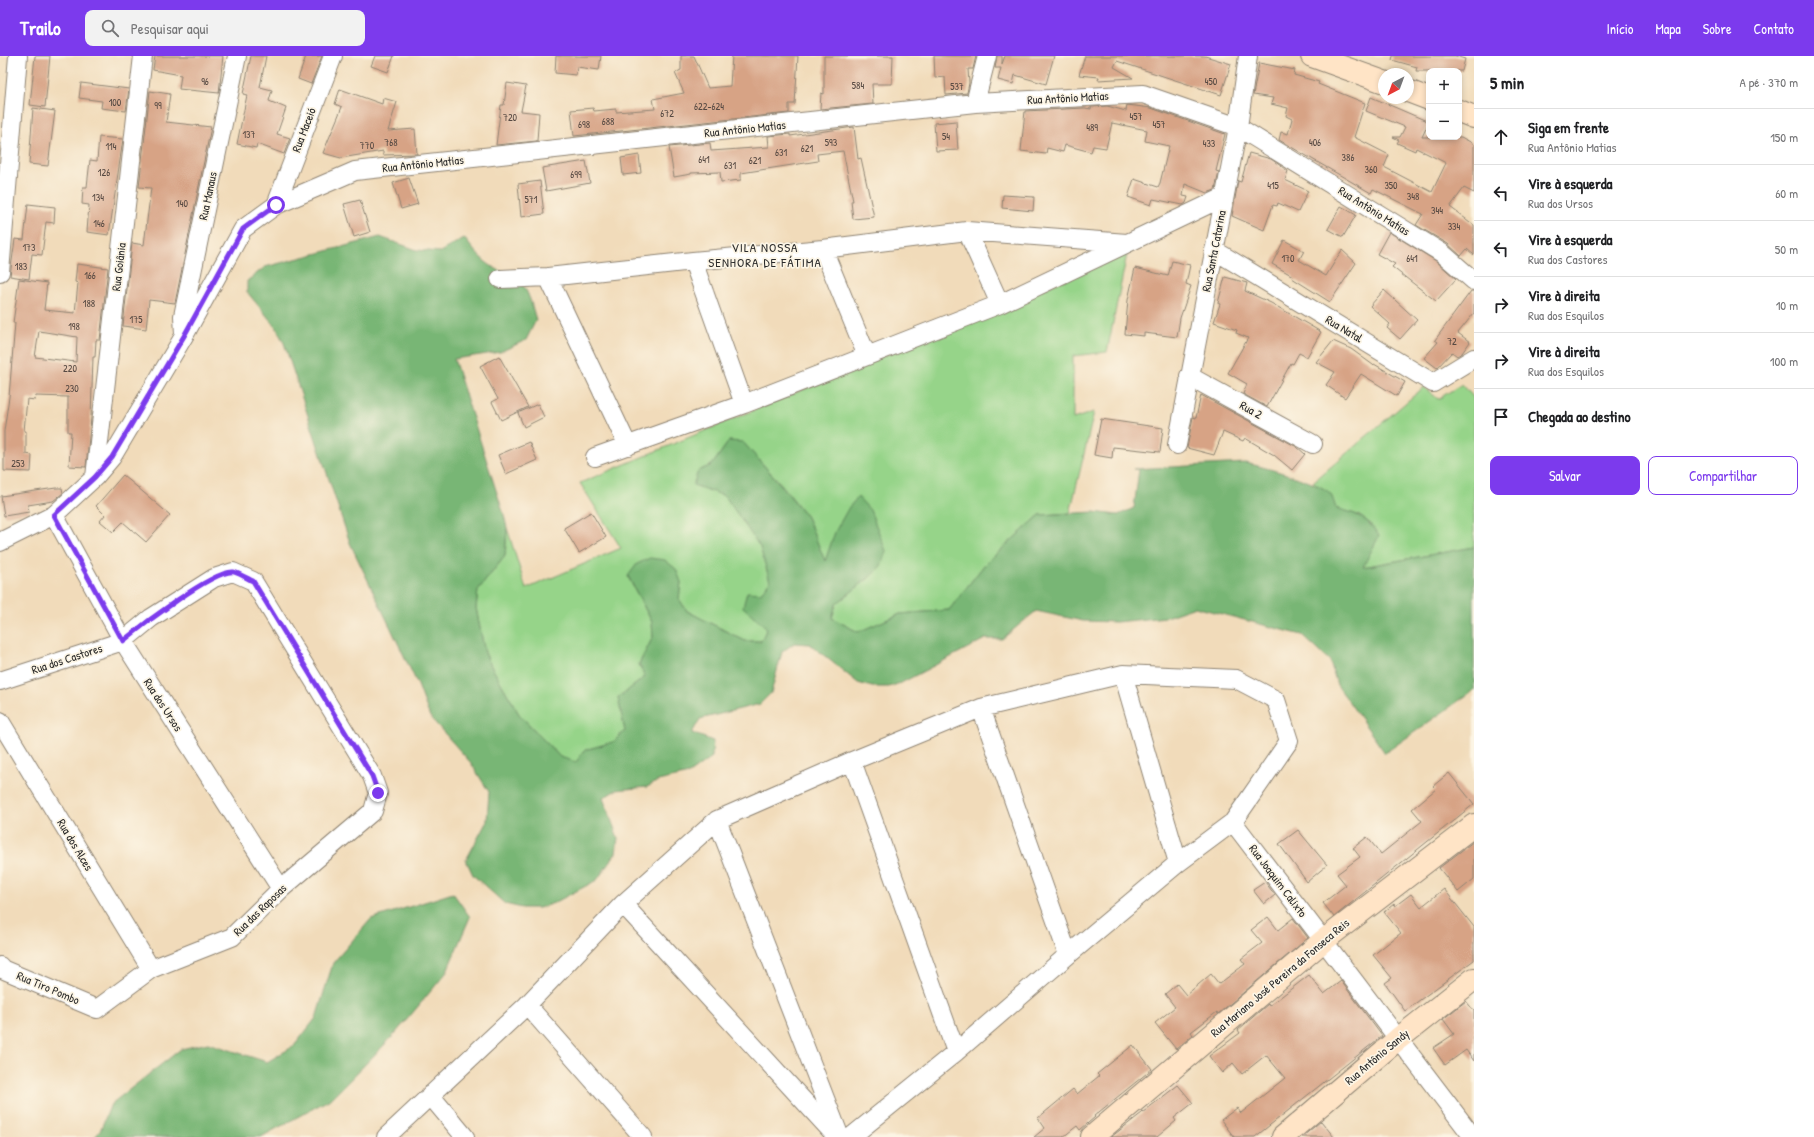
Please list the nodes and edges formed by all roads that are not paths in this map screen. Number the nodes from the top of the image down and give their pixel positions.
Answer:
1 (18, 56) edge
2 (143, 56) edge
3 (237, 56) edge
4 (333, 56) edge
5 (987, 56) edge
6 (1248, 56) edge
7 (1312, 56) edge
8 (1378, 80) edge
9 (1414, 93) edge
10 (1426, 98) edge
11 (975, 103) junction
12 (1462, 112) edge
13 (1474, 117) edge
14 (1238, 127) junction
15 (1224, 197) junction
16 (276, 205) junction
17 (967, 231) junction
18 (1128, 243) junction
19 (822, 249) junction
20 (1214, 250) junction
21 (693, 261) junction
22 (0, 272) edge
23 (548, 277) junction
24 (500, 279) dead end
25 (1474, 281) edge
26 (1000, 304) junction
27 (184, 336) junction
28 (867, 356) junction
29 (1474, 358) edge
30 (1190, 376) junction
31 (744, 404) junction
32 (1313, 444) dead end
33 (1177, 445) dead end
34 (628, 446) junction
35 (105, 454) junction
36 (595, 457) dead end
37 (54, 515) junction
38 (0, 542) edge
39 (123, 641) junction
40 (1123, 674) junction
41 (0, 680) edge
42 (981, 708) junction
43 (0, 721) edge
44 (852, 761) junction
45 (378, 793) joint
46 (717, 820) junction
47 (1233, 822) junction
48 (1474, 825) edge
49 (1178, 863) junction
50 (281, 889) junction
51 (623, 904) junction
52 (1323, 941) junction
53 (1068, 955) junction
54 (0, 966) edge
55 (151, 969) junction
56 (1474, 979) edge
57 (527, 1005) junction
58 (97, 1009) joint
59 (1398, 1039) junction
60 (956, 1052) junction
61 (430, 1095) junction
62 (1471, 1135) edge
63 (386, 1137) edge
64 (465, 1137) edge
65 (643, 1137) edge
66 (836, 1137) edge
67 (840, 1137) edge
68 (851, 1137) edge
69 (1092, 1137) edge
70 (1283, 1137) edge

1 - 22 street
2 - 35 street, Rua Goiânia
3 - 27 street, Rua Manaus
4 - 16 street, Rua Maceió
5 - 11 street
6 - 14 street, Rua Santa Catarina
7 - 8 street
9 - 10 street
11 - 14 street, Rua Antônio Matias
11 - 16 street, Rua Antônio Matias
12 - 13 street
14 - 15 street, Rua Santa Catarina
14 - 25 street, Rua Antônio Matias
15 - 18 street
15 - 20 street, Rua Santa Catarina
16 - 27 street, Rua Antônio Matias
17 - 18 street
17 - 19 street
17 - 26 street
18 - 26 street
19 - 21 street
19 - 28 street
20 - 29 street, Rua Natal
20 - 30 street, Rua Santa Catarina
21 - 23 street
21 - 31 street
23 - 24 street
23 - 34 street
26 - 28 street
27 - 35 street, Rua Antônio Matias
28 - 31 street
30 - 32 street, Rua 2
30 - 33 street, Rua Santa Catarina
31 - 34 street
34 - 36 street
35 - 37 street, Rua Antônio Matias
37 - 38 street, Rua Antônio Matias
37 - 39 street, Rua dos Ursos
39 - 41 street, Rua dos Castores
39 - 45 street, Rua dos Castores
39 - 50 street, Rua dos Ursos
40 - 42 street
40 - 47 street
40 - 49 street
42 - 44 street
42 - 53 street
43 - 55 street, Rua dos Alces
44 - 46 street
44 - 60 street
45 - 50 street, Rua das Raposas
46 - 51 street
46 - 67 street
47 - 49 street
47 - 52 street, Rua Joaquim Calixto
48 - 52 street, Rua Mariano José Pereira da Fonseca Reis
49 - 53 street
50 - 55 street, Rua das Raposas
51 - 57 street
51 - 66 street
52 - 59 street, Rua Joaquim Calixto
52 - 69 street, Rua Mariano José Pereira da Fonseca Reis
53 - 60 street
54 - 58 street, Rua Tiro Pombo
55 - 58 street, Rua das Raposas
56 - 59 street, Rua Antônio Sandy
57 - 61 street
57 - 65 street
59 - 62 street, Rua Joaquim Calixto
59 - 70 street, Rua Antônio Sandy
60 - 68 street
61 - 63 street
61 - 64 street

